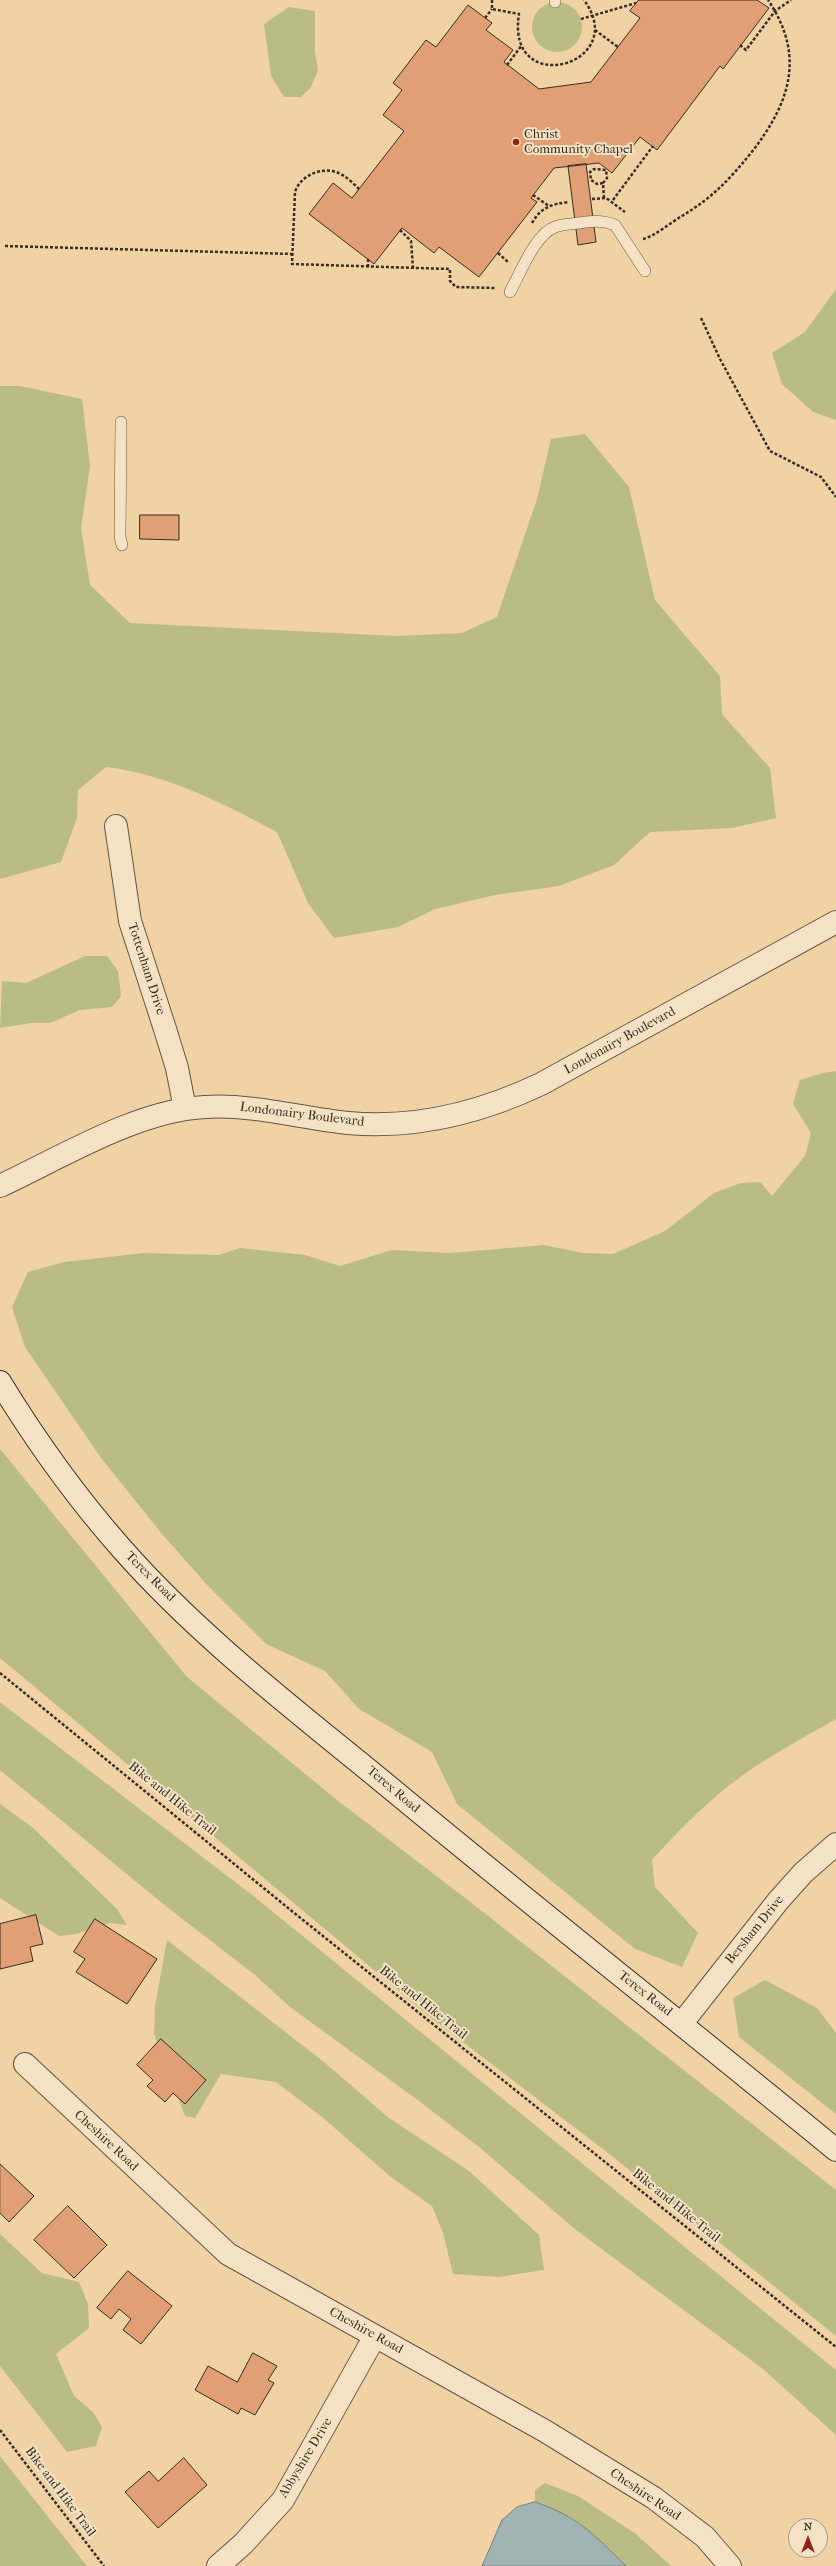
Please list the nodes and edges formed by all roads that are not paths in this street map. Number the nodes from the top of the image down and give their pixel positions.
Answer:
1 (645, 271) dead end
2 (510, 292) dead end
3 (120, 422) dead end
4 (122, 545) dead end
5 (116, 826) dead end
6 (836, 922) edge
7 (185, 1109) junction
8 (0, 1186) edge
9 (0, 1382) edge
10 (836, 1844) edge
11 (682, 2023) junction
12 (25, 2064) dead end
13 (836, 2150) edge
14 (375, 2336) junction
15 (218, 2566) edge
16 (730, 2566) edge

1 - 2 lane
3 - 4 lane
5 - 7 street, Tottenham Drive
6 - 7 street, Londonairy Boulevard
7 - 8 street, Londonairy Boulevard
9 - 11 street, Terex Road
10 - 11 street, Bersham Drive
11 - 13 street, Terex Road
12 - 14 street, Cheshire Road
14 - 15 street, Abbyshire Drive
14 - 16 street, Cheshire Road

